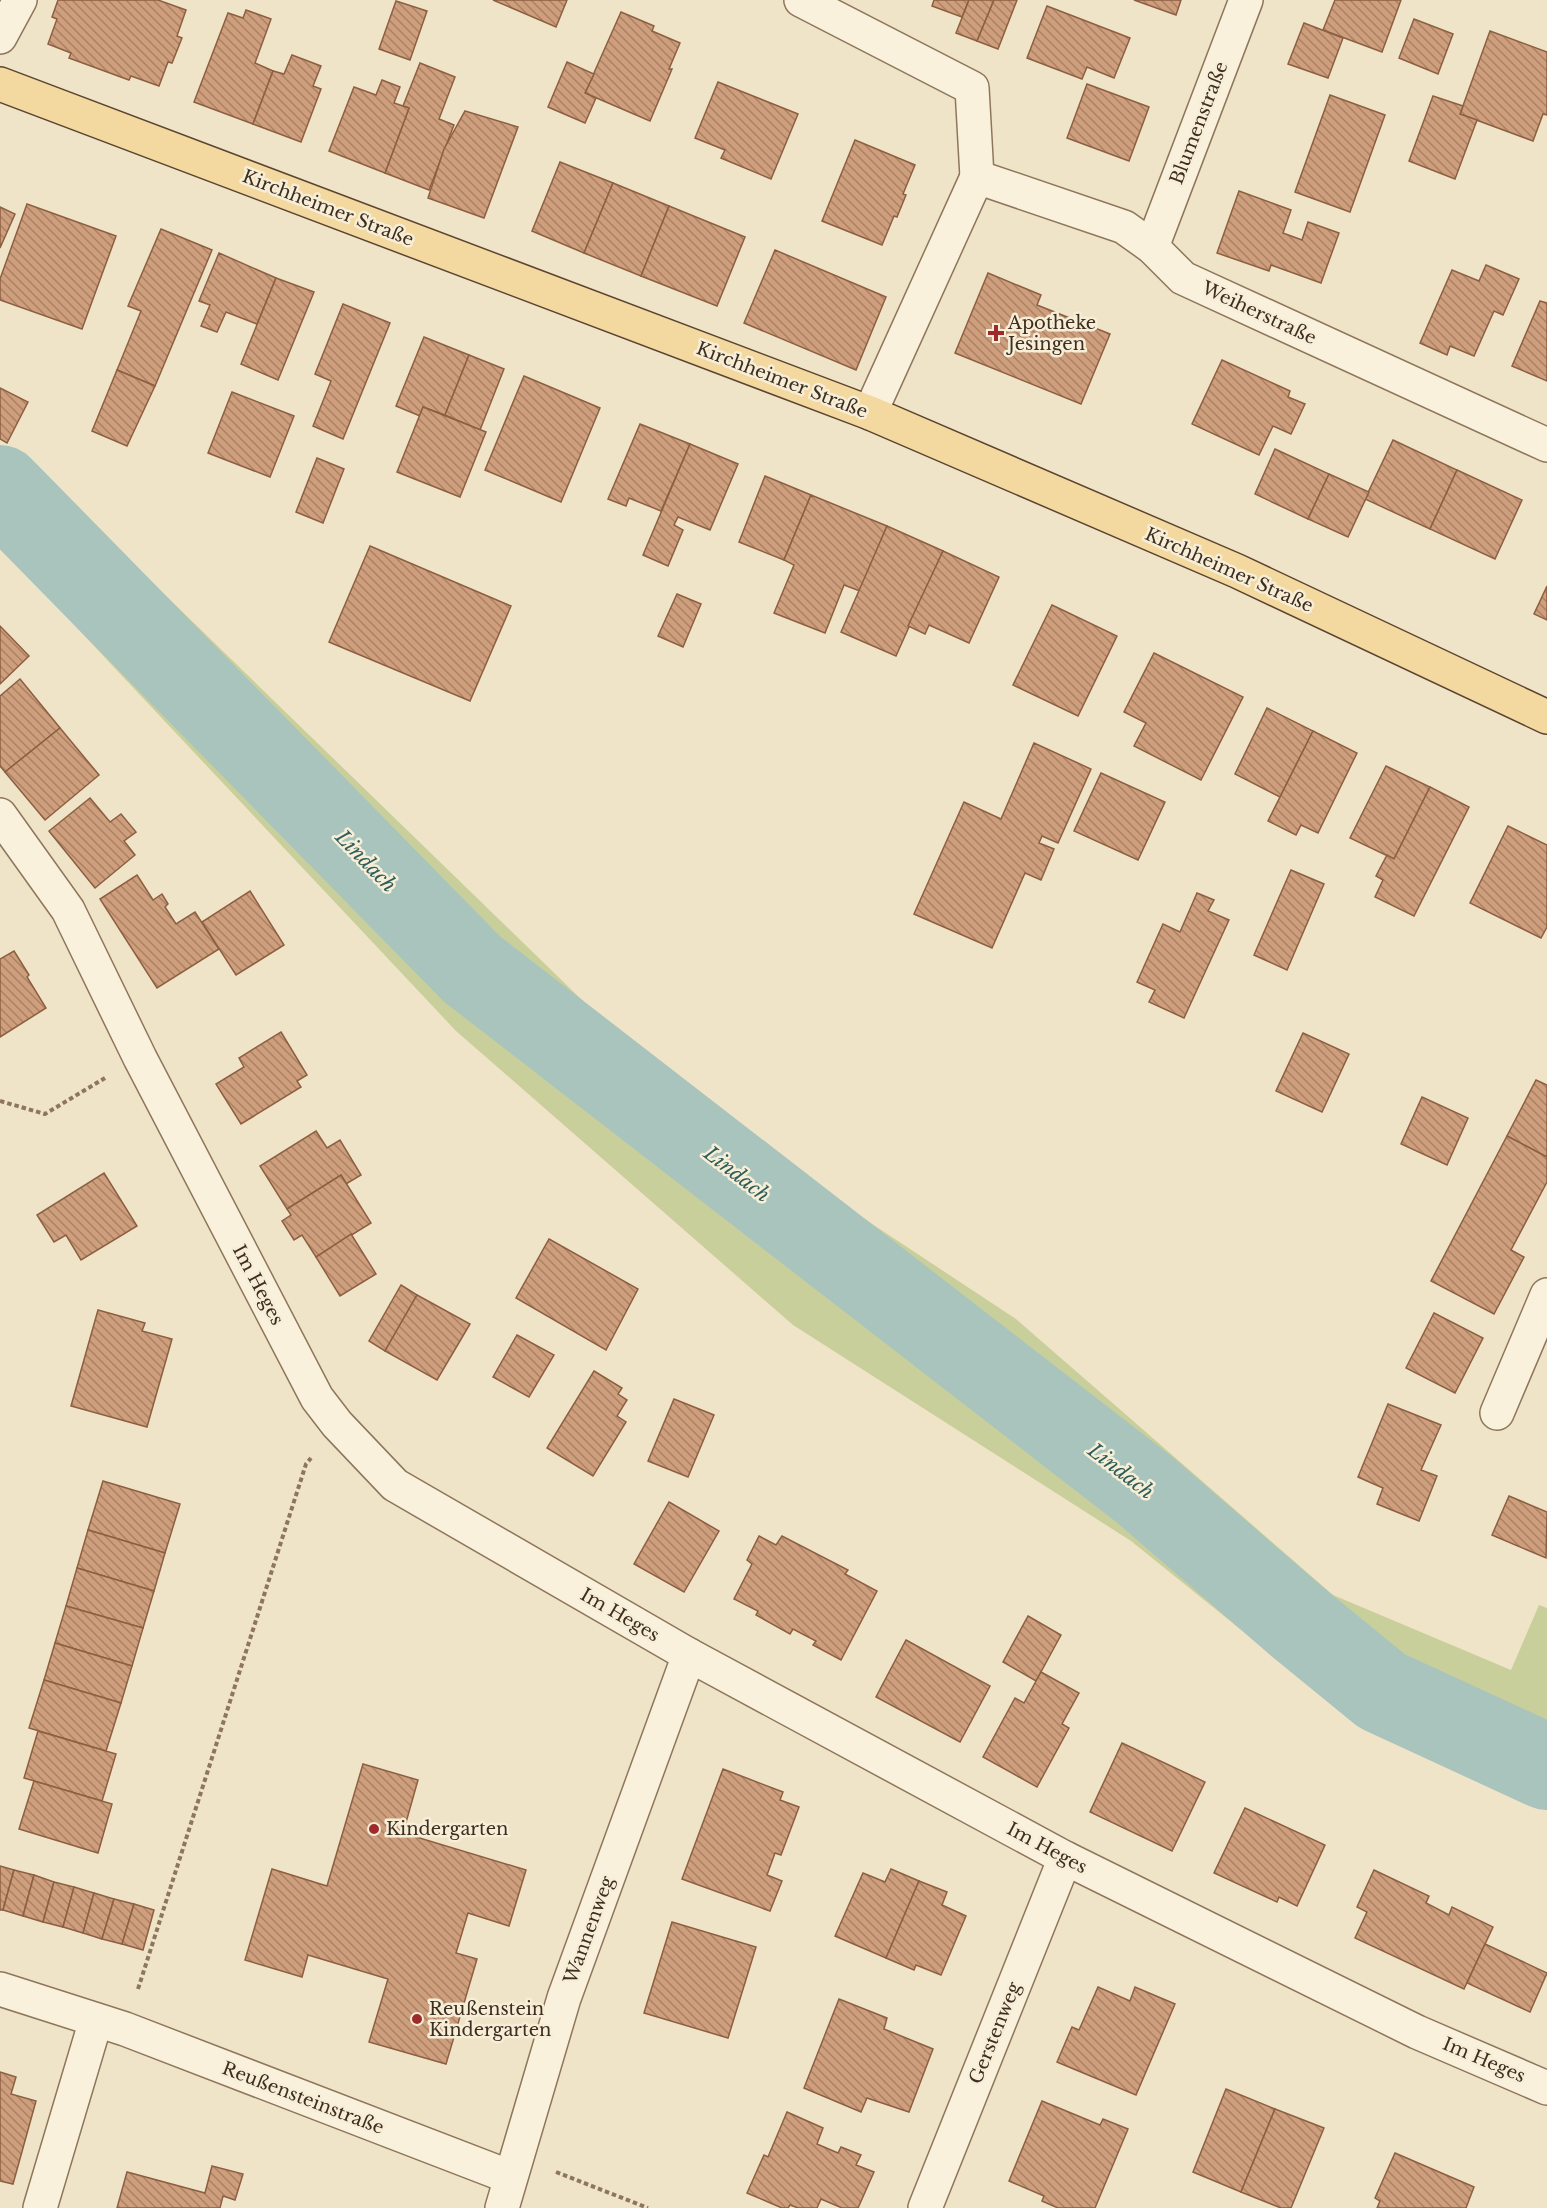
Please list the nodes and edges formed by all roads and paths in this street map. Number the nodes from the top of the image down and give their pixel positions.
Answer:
1 (20, 0) edge
2 (801, 0) edge
3 (1246, 0) edge
4 (0, 37) edge
5 (0, 84) edge
6 (977, 177) junction
7 (1152, 247) junction
8 (870, 413) junction
9 (1547, 444) edge
10 (1547, 717) edge
11 (0, 815) edge
12 (140, 1058) junction
13 (0, 1101) edge
14 (1547, 1296) edge
15 (1497, 1413) dead end
16 (337, 1424) junction
17 (688, 1655) junction
18 (1065, 1858) junction
19 (0, 1989) edge
20 (110, 2025) junction
21 (1547, 2088) edge
22 (509, 2181) edge
23 (40, 2208) edge
24 (648, 2208) edge
25 (926, 2208) edge

1 - 4 street
2 - 6 street
3 - 7 street, Blumenstraße
5 - 8 main road, Kirchheimer Straße
6 - 7 street, Weiherstraße
6 - 8 street
7 - 9 street, Weiherstraße
8 - 10 main road, Kirchheimer Straße
11 - 12 street, Im Heges
12 - 13 path
12 - 16 street, Im Heges
14 - 15 street
16 - 17 street, Im Heges
16 - 20 path
17 - 18 street, Im Heges
17 - 22 street, Wannenweg
18 - 21 street, Im Heges
18 - 25 street, Gerstenweg
19 - 20 street, Reußensteinstraße
20 - 22 street, Reußensteinstraße
20 - 23 street
22 - 24 path

